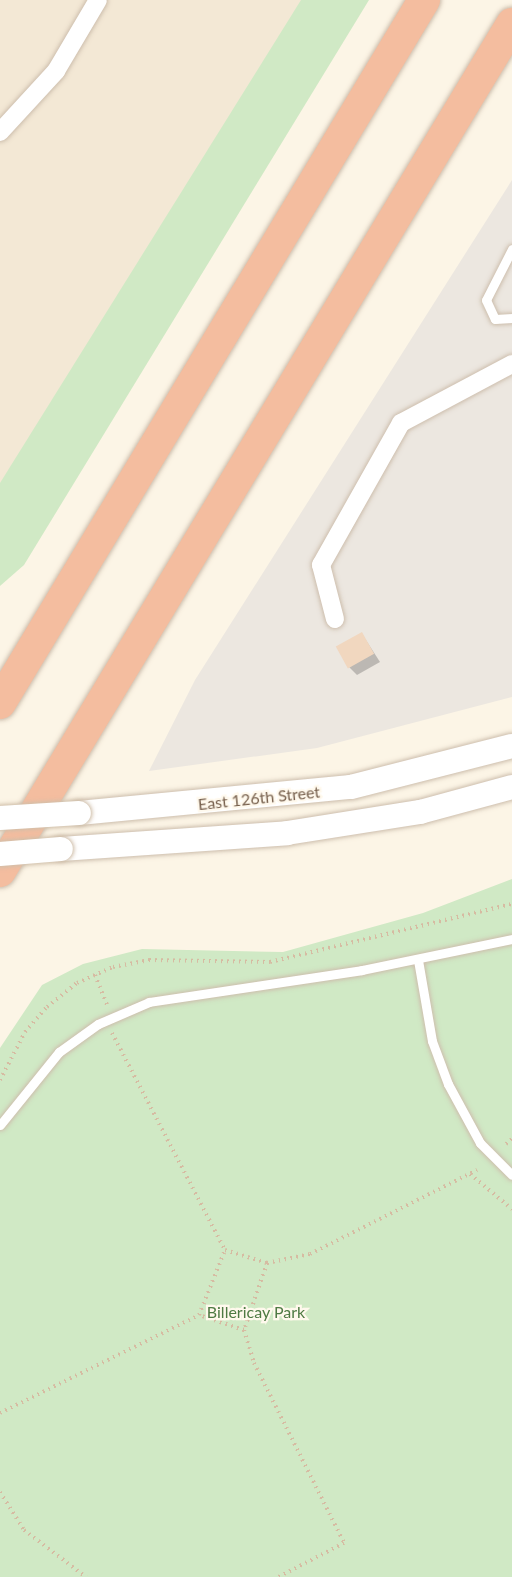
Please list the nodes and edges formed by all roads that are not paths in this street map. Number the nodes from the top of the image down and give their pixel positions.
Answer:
1 (98, 0) edge
2 (424, 0) edge
3 (512, 24) edge
4 (0, 132) edge
5 (512, 249) edge
6 (512, 318) edge
7 (512, 364) edge
8 (335, 619) dead end
9 (0, 703) edge
10 (512, 746) edge
11 (512, 787) edge
12 (0, 819) edge
13 (0, 854) edge
14 (0, 871) edge
15 (512, 939) edge
16 (418, 960) junction
17 (0, 1125) edge
18 (512, 1175) edge

1 - 4 street
2 - 9 highway
3 - 14 highway
5 - 6 lane
7 - 8 street
10 - 12 main road, East 126th Street, bridge
11 - 13 main road, bridge
15 - 16 lane
16 - 17 lane
16 - 18 lane

